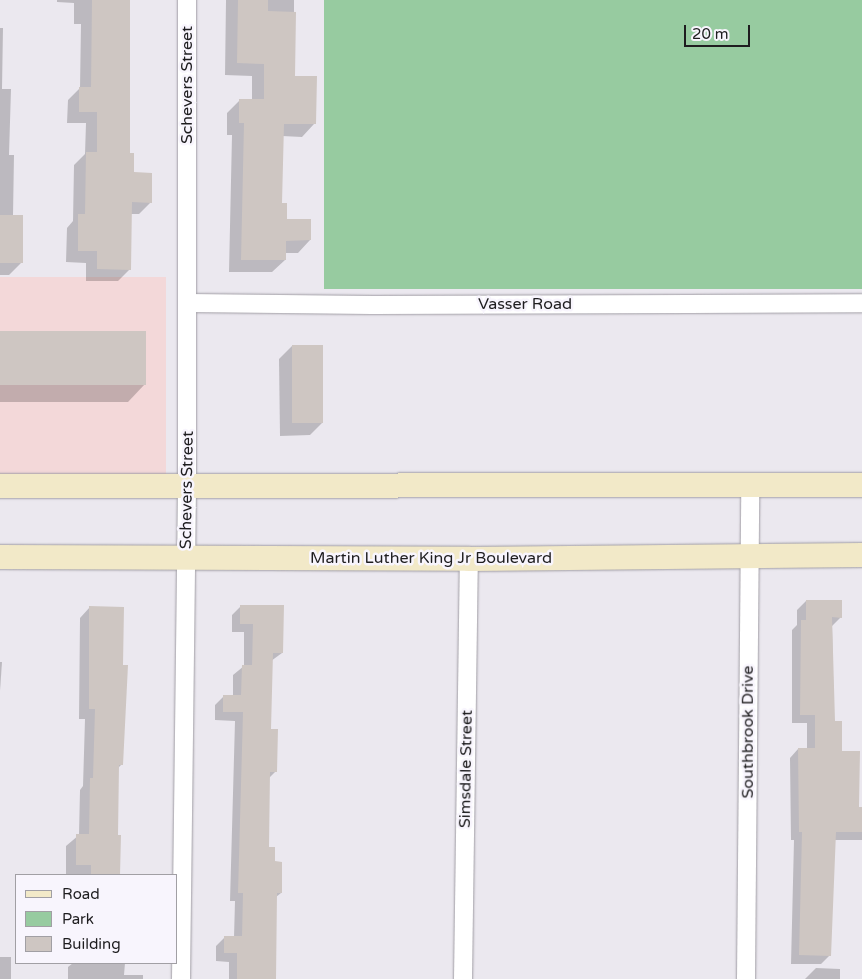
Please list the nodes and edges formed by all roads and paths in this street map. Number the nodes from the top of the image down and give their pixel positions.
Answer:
1 (187, 0) edge
2 (188, 303) junction
3 (862, 303) edge
4 (862, 485) edge
5 (0, 486) edge
6 (188, 486) junction
7 (750, 486) junction
8 (750, 555) junction
9 (862, 555) edge
10 (0, 557) edge
11 (186, 557) junction
12 (469, 559) junction
13 (182, 979) edge
14 (463, 979) edge
15 (746, 979) edge

1 - 2 street, Schevers Street
2 - 3 street, Vasser Road
2 - 6 street, Schevers Street
4 - 7 main road
5 - 6 main road
6 - 7 main road
6 - 11 street, Schevers Street
7 - 8 street, Southbrook Drive
8 - 9 main road, Martin Luther King Jr Boulevard
8 - 12 main road, Martin Luther King Jr Boulevard
8 - 15 street, Southbrook Drive
10 - 11 main road, Martin Luther King Jr Boulevard
11 - 12 main road, Martin Luther King Jr Boulevard
11 - 13 street, Schevers Street
12 - 14 street, Simsdale Street

